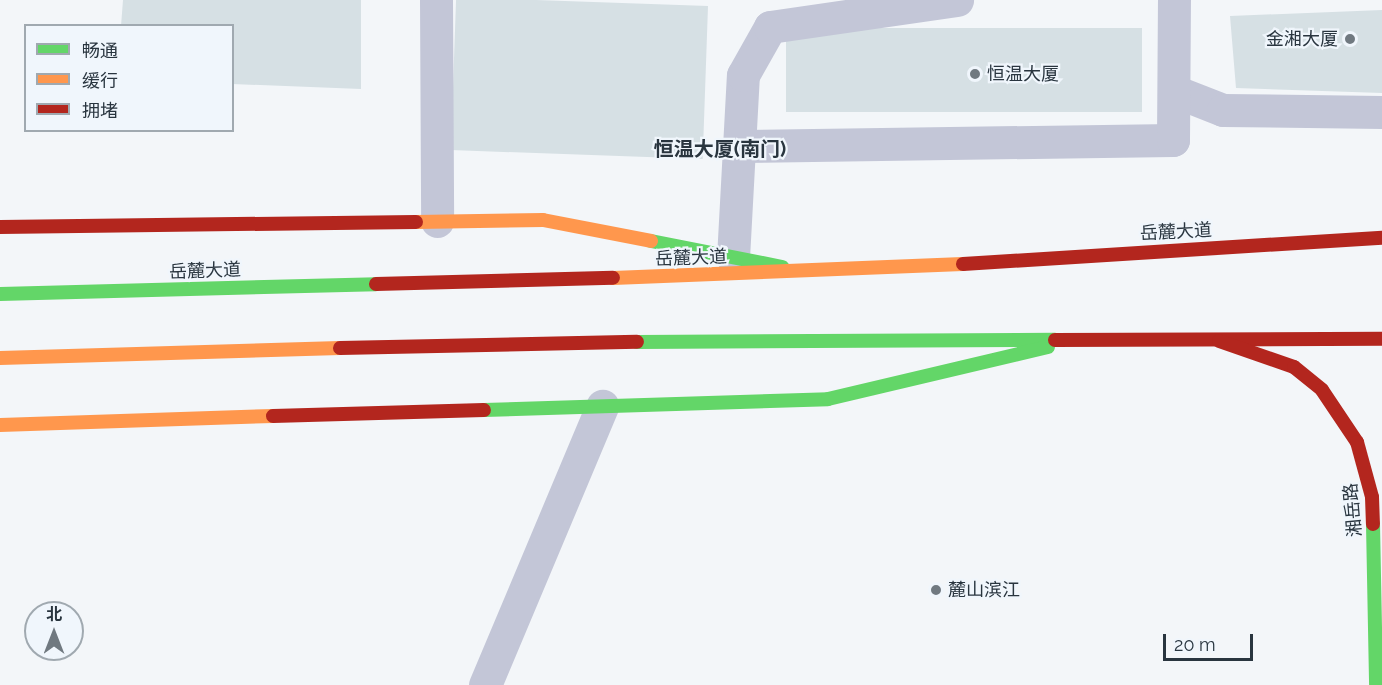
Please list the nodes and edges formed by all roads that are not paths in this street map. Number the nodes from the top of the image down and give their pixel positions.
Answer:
1 (436, 0) edge
2 (957, 0) edge
3 (1174, 0) edge
4 (1177, 92) junction
5 (1382, 112) edge
6 (739, 146) junction
7 (437, 221) junction
8 (0, 227) edge
9 (1382, 238) edge
10 (733, 258) junction
11 (811, 273) junction
12 (0, 294) edge
13 (1382, 339) edge
14 (1217, 341) junction
15 (1064, 343) junction
16 (0, 358) edge
17 (602, 406) junction
18 (0, 425) edge
19 (485, 685) edge
20 (1376, 685) edge

1 - 7 street
2 - 6 street
3 - 4 street
4 - 5 street
4 - 6 street
6 - 10 street
7 - 8 main road
7 - 10 main road
9 - 11 main road, 岳麓大道
10 - 11 main road
11 - 12 main road, 岳麓大道
13 - 14 main road
14 - 15 main road
14 - 20 main road, 湘岳路
15 - 16 main road
15 - 17 main road
17 - 18 main road
17 - 19 street

